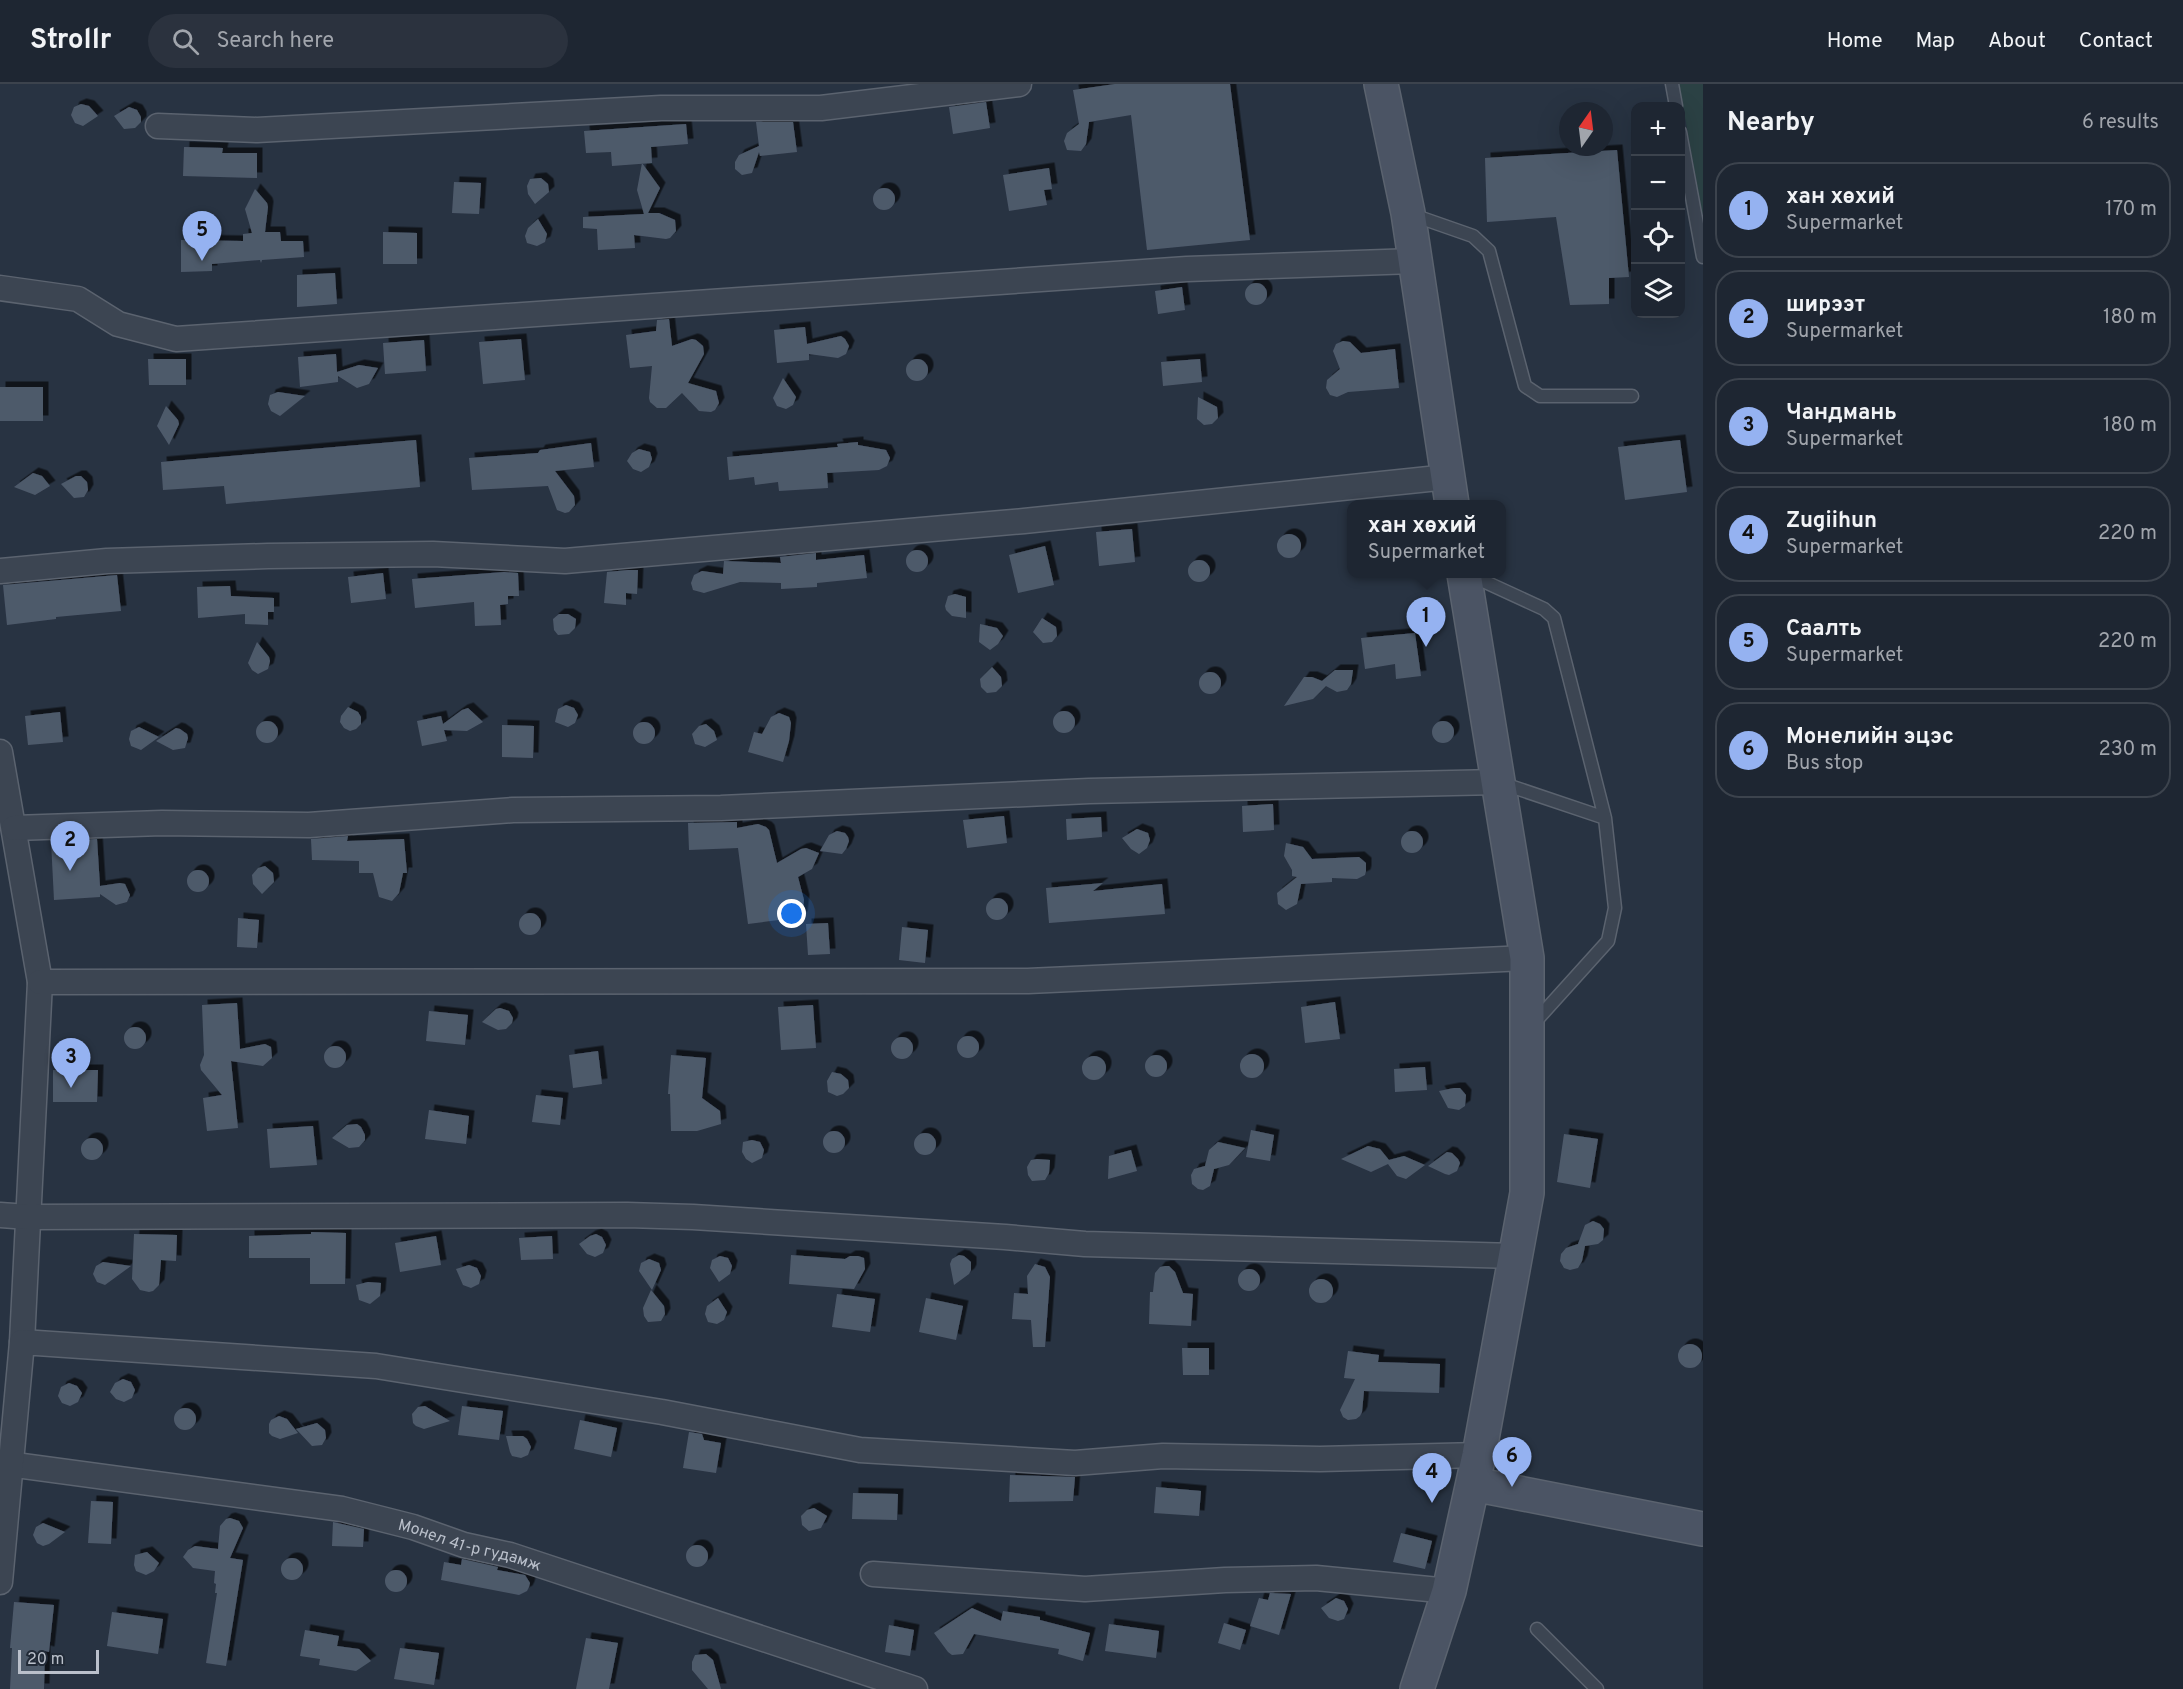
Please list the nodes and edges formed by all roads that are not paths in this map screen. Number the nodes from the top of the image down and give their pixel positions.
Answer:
1 (1018, 84) edge
2 (1381, 84) edge
3 (1672, 84) edge
4 (1675, 102) edge
5 (158, 126) dead end
6 (1685, 156) edge
7 (1408, 213) junction
8 (1700, 233) edge
9 (1703, 257) edge
10 (1414, 261) junction
11 (0, 288) edge
12 (1632, 396) dead end
13 (1450, 491) edge
14 (0, 571) edge
15 (1467, 578) edge
16 (1477, 578) edge
17 (0, 752) edge
18 (1498, 782) junction
19 (1605, 818) junction
20 (14, 828) junction
21 (1527, 958) junction
22 (40, 981) junction
23 (1527, 1031) junction
24 (0, 1215) edge
25 (28, 1217) junction
26 (1515, 1257) junction
27 (22, 1342) junction
28 (5, 1464) edge
29 (1476, 1470) junction
30 (1703, 1530) edge
31 (873, 1574) dead end
32 (0, 1582) edge
33 (1449, 1591) junction
34 (1537, 1629) dead end
35 (915, 1689) edge
36 (1417, 1689) edge
37 (1597, 1689) edge

1 - 5 street
2 - 7 main road
3 - 4 lane
6 - 8 lane
7 - 10 main road
7 - 12 lane
8 - 9 lane
10 - 11 street
10 - 13 main road
13 - 14 street
15 - 18 main road
16 - 19 lane
17 - 20 street
18 - 19 lane
18 - 20 street
18 - 21 main road
19 - 23 lane
20 - 22 street
21 - 22 street
21 - 23 main road
22 - 25 street
23 - 26 main road
24 - 25 street
25 - 26 street
25 - 27 street
26 - 29 main road
27 - 28 street
27 - 29 street
28 - 32 street
28 - 35 street, Монел 41-р гудамж
29 - 30 main road
29 - 33 main road
31 - 33 street
33 - 36 main road
34 - 37 lane

